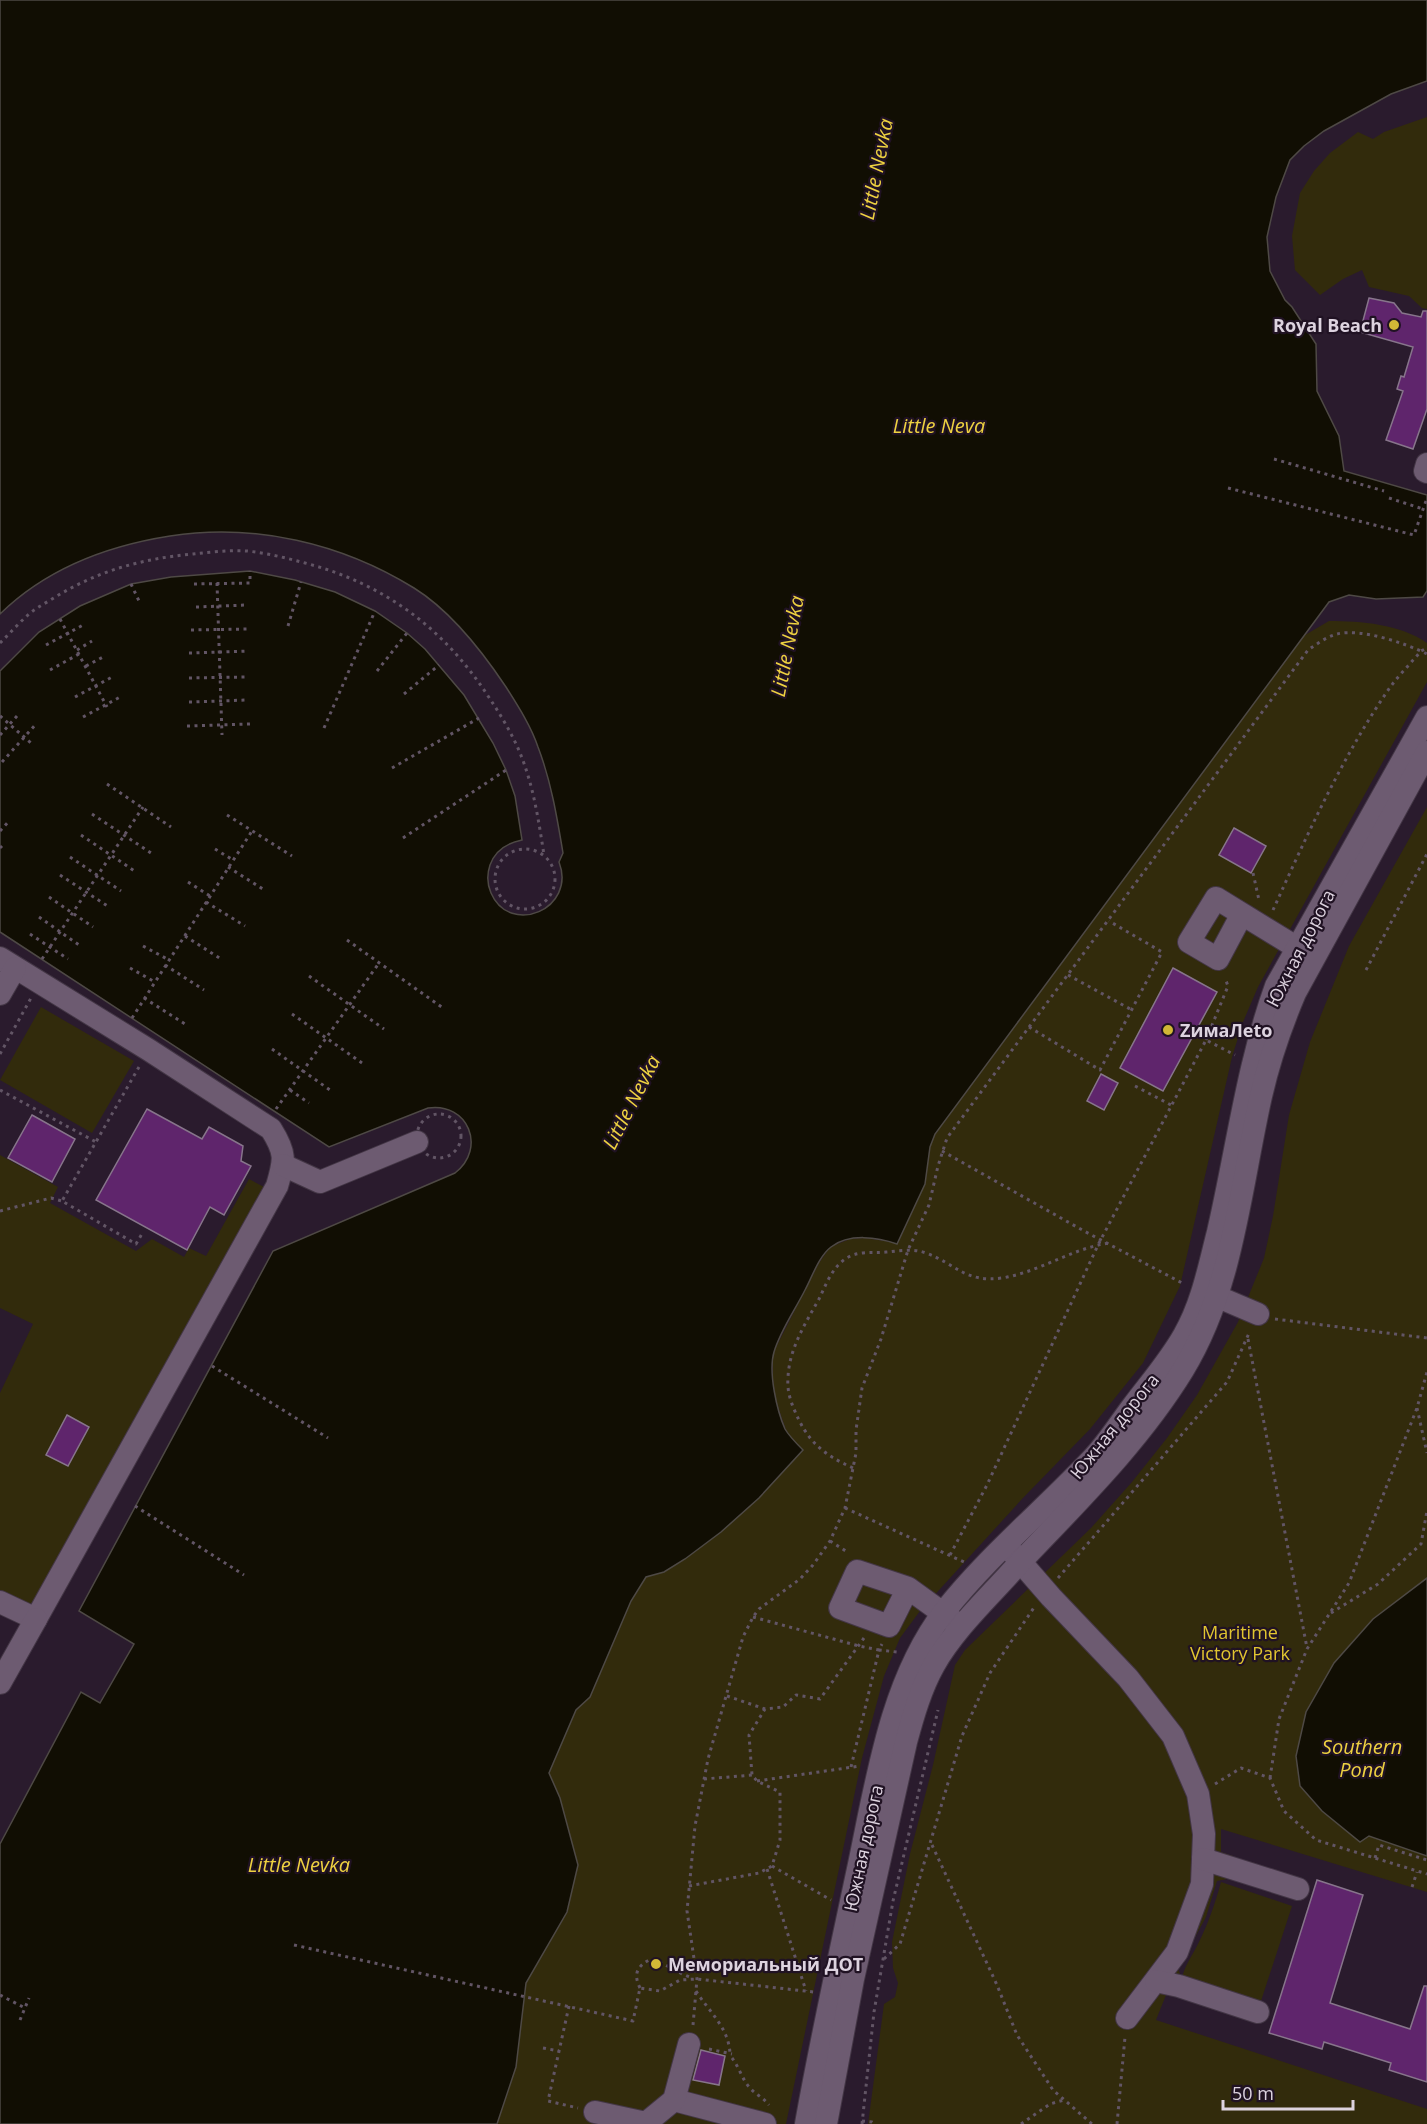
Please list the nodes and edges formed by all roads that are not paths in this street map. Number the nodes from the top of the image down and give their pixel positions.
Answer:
1 (1427, 464) edge
2 (1427, 472) edge
3 (1427, 717) edge
4 (1427, 752) edge
5 (1242, 914) junction
6 (1306, 953) junction
7 (7, 963) edge
8 (0, 994) edge
9 (417, 1142) road end
10 (283, 1165) junction
11 (1202, 1290) junction
12 (1258, 1314) road end
13 (1014, 1553) junction
14 (908, 1588) junction
15 (0, 1602) edge
16 (944, 1612) junction
17 (36, 1619) junction
18 (962, 1627) junction
19 (0, 1683) edge
20 (1203, 1859) junction
21 (1298, 1889) dead end
22 (1156, 1981) junction
23 (1258, 2012) dead end
24 (1126, 2018) road end
25 (689, 2044) road end
26 (674, 2100) junction
27 (595, 2112) road end
28 (767, 2117) edge
29 (806, 2124) edge
30 (826, 2124) edge

1 - 2 street
3 - 6 street, Южная дорога
4 - 6 street, Южная дорога
5 - 5 street
5 - 6 street
6 - 11 street, Южная дорога
7 - 8 street
7 - 10 street
9 - 10 street
10 - 17 street
11 - 12 street
11 - 13 street, Южная дорога
13 - 16 street, Южная дорога
13 - 18 street, Южная дорога
13 - 20 street
14 - 14 street
14 - 16 street
15 - 17 street
16 - 18 street
16 - 29 street, Южная дорога
17 - 19 street
18 - 30 street, Южная дорога
20 - 21 street
20 - 22 street
22 - 23 street
22 - 24 street
25 - 26 street
26 - 27 street
26 - 28 street

